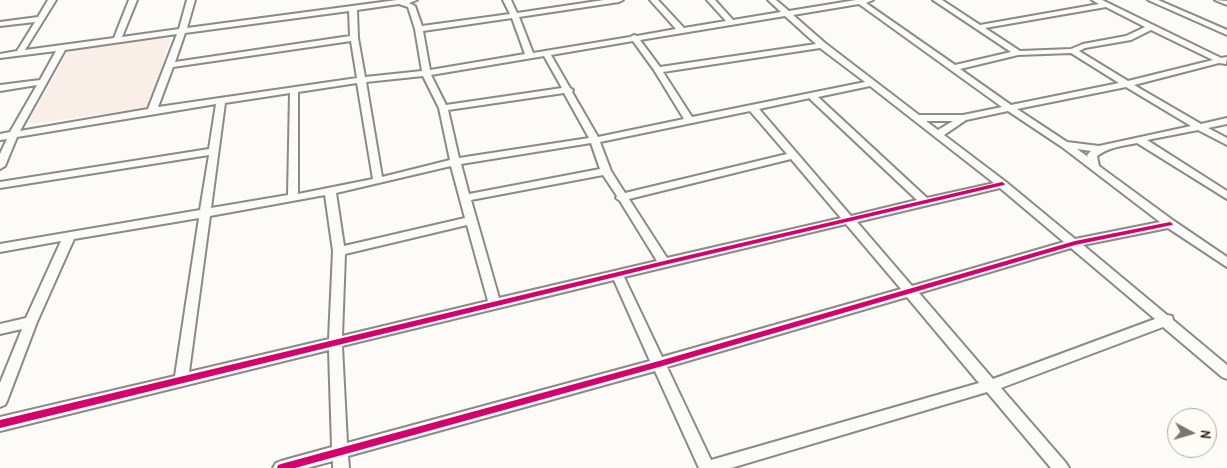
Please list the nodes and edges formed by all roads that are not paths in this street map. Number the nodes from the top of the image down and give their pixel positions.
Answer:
1 (52, 0) edge
2 (133, 0) edge
3 (192, 0) edge
4 (413, 0) edge
5 (507, 0) edge
6 (619, 0) edge
7 (654, 0) edge
8 (711, 0) edge
9 (937, 0) edge
10 (1096, 0) edge
11 (1152, 0) edge
12 (1219, 0) edge
13 (865, 1) edge
14 (374, 2) edge
15 (398, 2) junction
16 (775, 2) edge
17 (1227, 3) edge
18 (1107, 5) junction
19 (353, 7) junction
20 (786, 14) junction
21 (515, 16) junction
22 (42, 19) junction
23 (732, 22) junction
24 (0, 24) edge
25 (979, 27) junction
26 (1150, 28) junction
27 (420, 29) junction
28 (681, 30) junction
29 (182, 32) junction
30 (1227, 34) edge
31 (634, 37) junction
32 (354, 38) junction
33 (117, 40) junction
34 (822, 45) junction
35 (62, 48) junction
36 (1074, 51) junction
37 (546, 53) junction
38 (1018, 53) junction
39 (19, 54) junction
40 (529, 54) junction
41 (0, 56) edge
42 (1225, 61) edge
43 (170, 65) junction
44 (954, 68) junction
45 (658, 70) junction
46 (426, 72) junction
47 (362, 80) junction
48 (43, 82) junction
49 (872, 83) junction
50 (1126, 84) junction
51 (0, 88) edge
52 (569, 90) junction
53 (294, 91) junction
54 (813, 97) junction
55 (221, 102) junction
56 (443, 108) junction
57 (753, 108) junction
58 (1009, 108) junction
59 (152, 111) junction
60 (919, 118) junction
61 (963, 118) junction
62 (689, 120) junction
63 (1227, 120) edge
64 (1200, 126) junction
65 (937, 134) junction
66 (13, 135) junction
67 (0, 137) edge
68 (595, 140) junction
69 (1140, 140) junction
70 (1227, 142) edge
71 (1065, 145) junction
72 (1100, 149) junction
73 (213, 151) junction
74 (794, 155) junction
75 (455, 162) junction
76 (0, 166) edge
77 (1095, 169) junction
78 (606, 171) junction
79 (378, 181) junction
80 (1002, 184) junction
81 (0, 185) edge
82 (330, 191) junction
83 (1227, 196) edge
84 (293, 198) junction
85 (466, 198) junction
86 (621, 198) junction
87 (924, 201) junction
88 (204, 213) junction
89 (472, 220) junction
90 (849, 220) junction
91 (1170, 224) junction
92 (70, 235) junction
93 (1075, 243) junction
94 (0, 248) edge
95 (339, 251) junction
96 (664, 263) junction
97 (1227, 263) edge
98 (617, 274) junction
99 (911, 291) junction
100 (495, 305) junction
101 (1167, 320) junction
102 (31, 322) junction
103 (0, 328) edge
104 (335, 343) junction
105 (659, 364) junction
106 (1227, 372) edge
107 (181, 380) junction
108 (992, 385) junction
109 (0, 401) edge
110 (0, 424) edge
111 (340, 452) junction
112 (281, 468) edge
113 (341, 468) edge
114 (707, 468) edge
115 (1061, 468) edge

1 - 22 street
2 - 33 street
3 - 29 street
4 - 15 street
5 - 21 street
6 - 21 street
7 - 28 street
8 - 23 street
9 - 25 street
10 - 18 street
11 - 30 street
12 - 17 street
13 - 20 street
13 - 44 street
14 - 15 street
14 - 19 street
15 - 27 street
16 - 20 street
18 - 25 street
18 - 26 street
19 - 29 street
19 - 32 street
20 - 23 street
20 - 34 street
21 - 27 street
21 - 40 street
22 - 24 street
22 - 39 street
23 - 28 street
25 - 38 street
26 - 36 street
26 - 42 street
27 - 46 street
28 - 31 street
29 - 33 street
29 - 43 street
31 - 37 street
31 - 45 street
32 - 43 street
32 - 47 street
33 - 35 street
34 - 45 street
34 - 49 street
35 - 39 street
35 - 48 street
36 - 38 street
36 - 50 street
37 - 40 street
37 - 52 street
38 - 44 street
39 - 41 street
40 - 46 street
42 - 50 street
43 - 59 street
44 - 58 street
45 - 62 street
46 - 47 street
46 - 56 street
47 - 53 street
47 - 79 street
48 - 51 street
48 - 66 street
49 - 54 street
49 - 60 street
50 - 58 street
50 - 64 street
52 - 56 street
52 - 68 street
53 - 55 street
53 - 84 street
54 - 57 street
54 - 87 street
55 - 59 street
55 - 73 street
56 - 75 street
57 - 62 street
57 - 74 street
58 - 61 street
58 - 71 street
59 - 66 street
60 - 61 street
60 - 65 street
61 - 65 street
62 - 68 street
63 - 64 street
64 - 69 street
64 - 70 street
65 - 80 street
66 - 67 street
66 - 76 street
68 - 75 street
68 - 78 street
69 - 72 street
69 - 83 street
71 - 72 street
71 - 77 street
72 - 77 street
73 - 81 street
73 - 88 street
74 - 86 street
74 - 90 street
75 - 79 street
75 - 85 street
77 - 91 street
78 - 85 street
78 - 86 street
79 - 82 street
80 - 87 street
80 - 93 street
82 - 84 street
82 - 95 street
84 - 88 street
85 - 89 street
86 - 96 street
87 - 90 street
88 - 92 street
88 - 107 street
89 - 95 street
89 - 100 street
90 - 96 street
90 - 99 street
91 - 93 street
91 - 97 street
92 - 94 street
92 - 102 street
93 - 99 street
93 - 101 street
95 - 104 street
96 - 98 street
98 - 100 street
98 - 105 street
99 - 105 street
99 - 108 street
100 - 104 street
101 - 106 street
101 - 108 street
102 - 103 street
102 - 109 street
104 - 107 street
104 - 111 street
105 - 111 street
105 - 114 street
107 - 110 street
108 - 114 street
108 - 115 street
111 - 112 street
111 - 113 street

